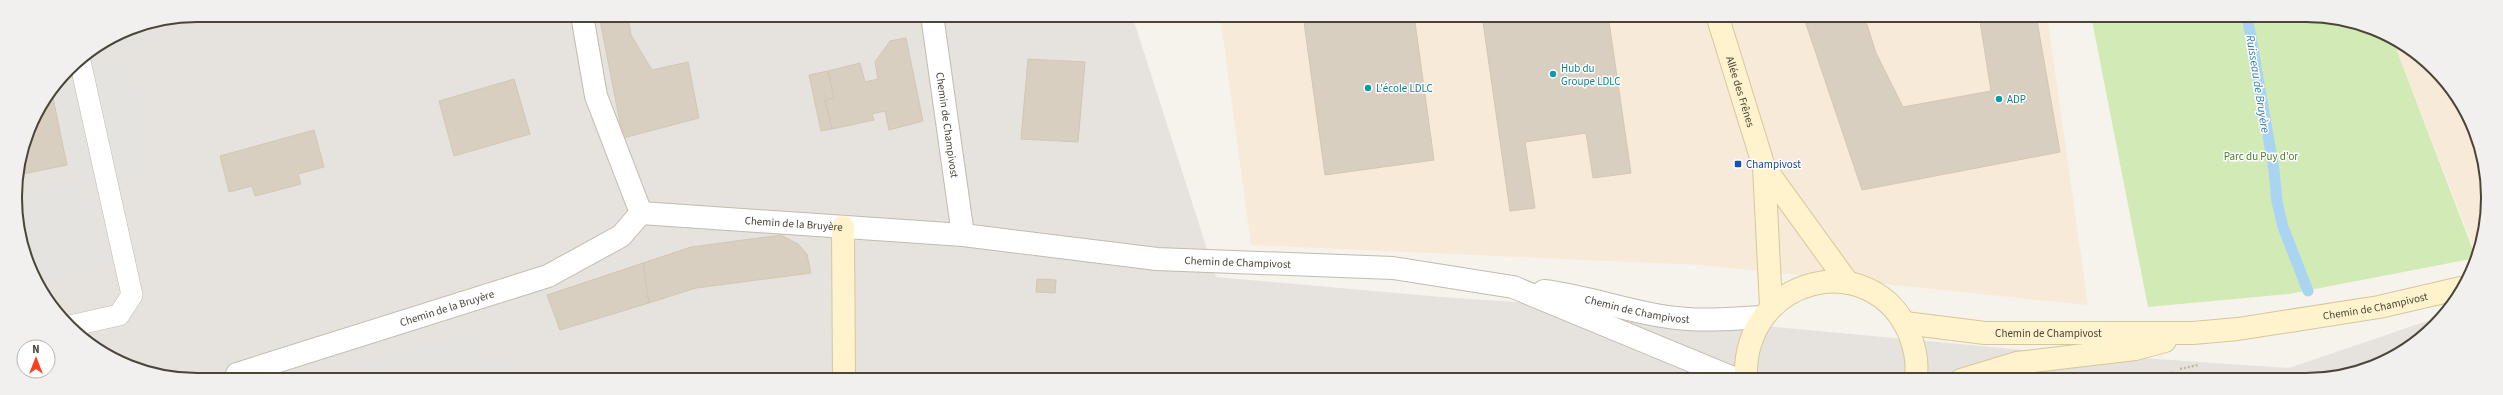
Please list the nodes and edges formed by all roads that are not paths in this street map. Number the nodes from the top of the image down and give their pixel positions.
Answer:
1 (583, 22) edge
2 (933, 22) edge
3 (1719, 22) edge
4 (81, 66) edge
5 (1764, 167) junction
6 (641, 213) junction
7 (843, 227) junction
8 (962, 235) junction
9 (1848, 284) junction
10 (1513, 287) junction
11 (2454, 290) edge
12 (1767, 311) junction
13 (1905, 324) junction
14 (76, 325) edge
15 (2193, 333) junction
16 (240, 373) edge
17 (844, 373) edge
18 (1721, 373) edge
19 (1746, 373) edge
20 (1915, 373) edge
21 (1984, 373) edge

1 - 6 street
2 - 8 street, Chemin de Champivost
3 - 5 street, Allée des Frênes
4 - 14 lane
5 - 9 street, Allée des Frênes
5 - 12 street, Allée des Frênes
6 - 7 street, Chemin de la Bruyère
6 - 16 street, Chemin de la Bruyère
7 - 8 street, Chemin de Champivost
7 - 17 street, Chemin de la Bruyère
8 - 10 street, Chemin de Champivost
9 - 12 street
9 - 13 street
10 - 12 street, Chemin de Champivost
10 - 18 street, Chemin de Champivost
11 - 15 street, Chemin de Champivost
12 - 19 street
13 - 15 street, Chemin de Champivost
13 - 20 street
15 - 21 street, Chemin de Champivost

